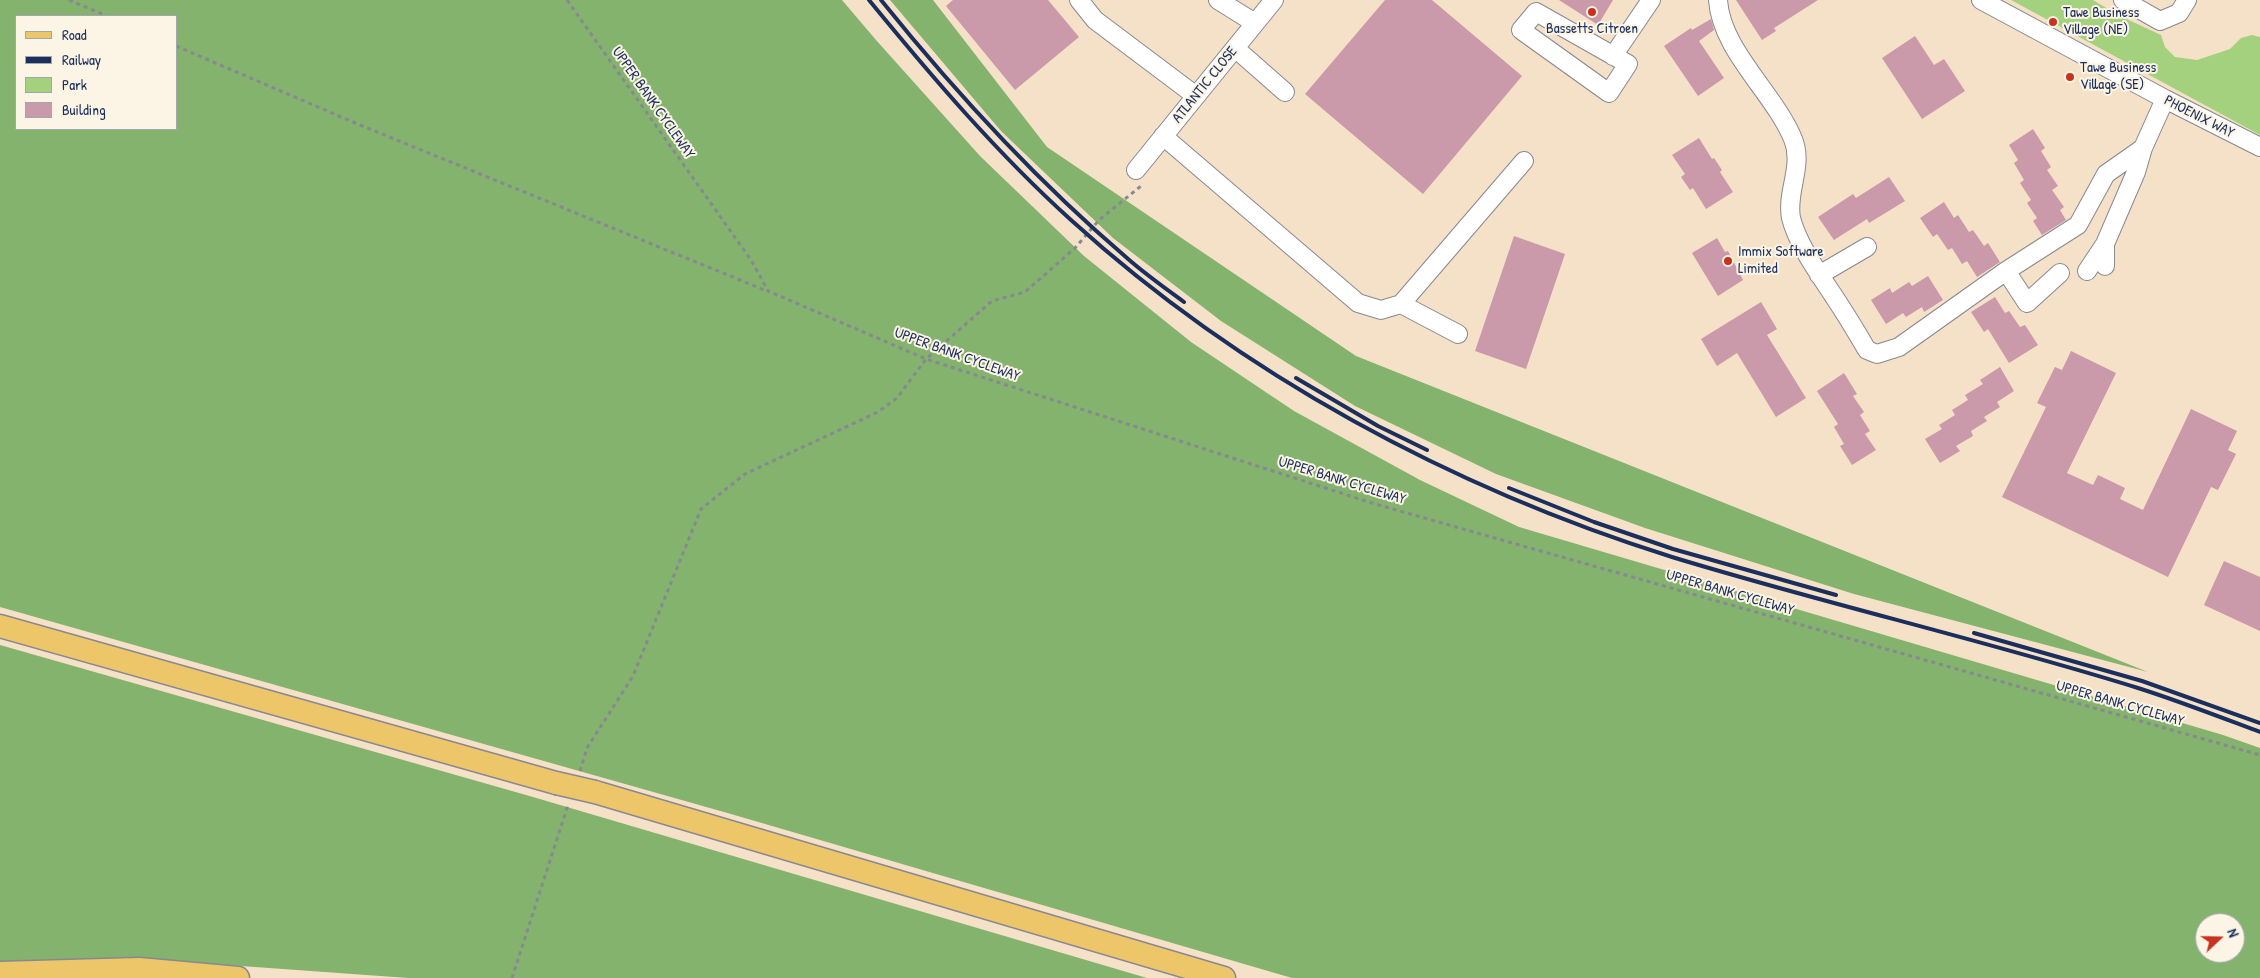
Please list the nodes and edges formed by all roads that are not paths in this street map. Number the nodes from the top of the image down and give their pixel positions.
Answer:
1 (1079, 0) edge
2 (1218, 0) edge
3 (1274, 0) edge
4 (1651, 0) edge
5 (1718, 0) edge
6 (1981, 0) edge
7 (2123, 0) edge
8 (2188, 0) edge
9 (1256, 23) junction
10 (1236, 48) junction
11 (1613, 56) junction
12 (1285, 92) dead end
13 (1196, 96) junction
14 (2165, 100) junction
15 (1163, 136) junction
16 (2260, 147) edge
17 (2143, 148) junction
18 (1524, 161) dead end
19 (1136, 170) road end
20 (2105, 244) junction
21 (1867, 247) dead end
22 (2104, 266) dead end
23 (2006, 271) junction
24 (2087, 271) dead end
25 (2060, 273) dead end
26 (1820, 276) junction
27 (1400, 304) junction
28 (1458, 334) dead end
29 (0, 626) edge
30 (0, 972) edge
31 (238, 978) edge
32 (1224, 978) edge

1 - 13 street
2 - 9 street
3 - 9 street, ATLANTIC CLOSE
4 - 11 street
5 - 26 street
6 - 14 street, PHOENIX WAY
7 - 8 street
9 - 10 street, ATLANTIC CLOSE
10 - 12 street
10 - 13 street, ATLANTIC CLOSE
11 - 11 street
13 - 15 street, ATLANTIC CLOSE
14 - 16 street, PHOENIX WAY
14 - 17 street
15 - 19 street, ATLANTIC CLOSE
15 - 27 street
17 - 20 street
17 - 23 street
18 - 27 street
20 - 22 street
20 - 24 street
21 - 26 street
23 - 25 street
23 - 26 street
27 - 28 street
29 - 32 main road, bridge
30 - 31 main road

